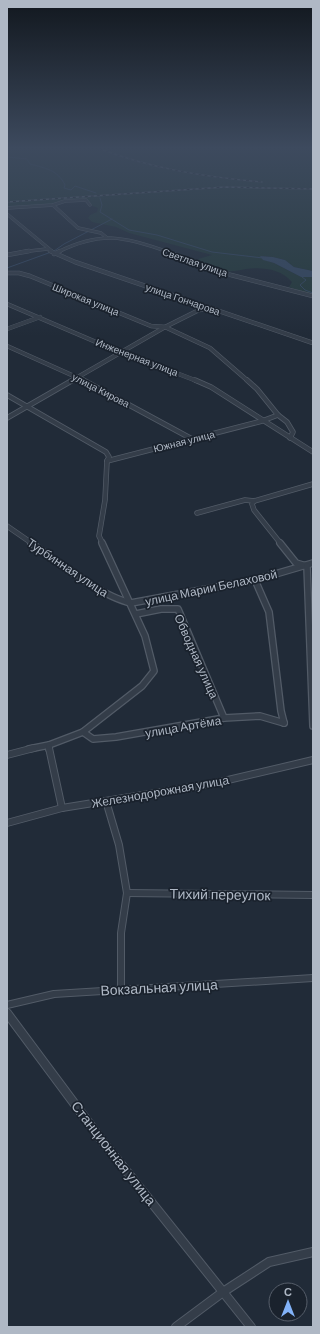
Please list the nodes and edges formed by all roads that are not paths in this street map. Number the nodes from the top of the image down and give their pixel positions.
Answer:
1 (59, 211) edge
2 (7, 214) edge
3 (106, 237) junction
4 (7, 248) edge
5 (51, 252) junction
6 (12, 254) junction
7 (7, 255) edge
8 (7, 273) edge
9 (313, 296) edge
10 (7, 304) edge
11 (212, 309) junction
12 (40, 317) junction
13 (165, 327) junction
14 (7, 329) edge
15 (313, 343) edge
16 (7, 346) edge
17 (122, 352) junction
18 (77, 377) junction
19 (7, 395) edge
20 (28, 406) junction
21 (278, 415) junction
22 (7, 418) edge
23 (262, 421) junction
24 (290, 438) junction
25 (192, 439) junction
26 (313, 452) edge
27 (107, 461) junction
28 (313, 484) edge
29 (254, 501) junction
30 (197, 513) dead end
31 (7, 526) edge
32 (313, 564) edge
33 (307, 566) junction
34 (255, 580) junction
35 (131, 603) junction
36 (136, 614) junction
37 (224, 718) junction
38 (313, 726) edge
39 (83, 732) junction
40 (49, 745) junction
41 (7, 755) edge
42 (313, 760) edge
43 (106, 801) junction
44 (62, 808) junction
45 (7, 823) edge
46 (127, 893) junction
47 (313, 895) edge
48 (313, 978) edge
49 (121, 989) junction
50 (7, 1005) edge
51 (7, 1013) edge
52 (313, 1252) edge
53 (223, 1292) junction
54 (176, 1327) edge
55 (251, 1327) edge

1 - 3 street
2 - 5 street
3 - 5 street, Светлая улица
3 - 9 street, Светлая улица
4 - 6 street
5 - 6 street
5 - 11 street, улица Гончарова
6 - 7 street
8 - 13 street, Широкая улица
10 - 12 street, Инженерная улица
11 - 13 street
11 - 15 street, улица Гончарова
12 - 14 street
12 - 17 street, Инженерная улица
13 - 17 street
13 - 21 street, Широкая улица
16 - 18 street, улица Кирова
17 - 18 street
17 - 23 street, Инженерная улица
18 - 20 street
18 - 25 street, улица Кирова
19 - 20 street
20 - 22 street
20 - 27 street
21 - 23 street
21 - 24 street, Широкая улица
23 - 24 street
23 - 25 street, Южная улица
24 - 26 street
25 - 27 street, Южная улица
27 - 35 street
28 - 29 street
29 - 30 street
29 - 33 street
31 - 35 street, Турбинная улица
32 - 33 street, улица Марии Белаховой
33 - 34 street, улица Марии Белаховой
33 - 38 street
34 - 35 street, улица Марии Белаховой
34 - 37 street, улица Артёма
35 - 36 street
36 - 37 street, Обводная улица
36 - 39 street
37 - 39 street, улица Артёма
39 - 40 street
40 - 41 street
40 - 44 street
42 - 43 street, Железнодорожная улица
43 - 44 street, Железнодорожная улица
43 - 46 street
44 - 45 street, Железнодорожная улица
46 - 47 street, Тихий переулок
46 - 49 street
48 - 49 street, Вокзальная улица
49 - 50 street, Вокзальная улица
51 - 53 street, Станционная улица
52 - 53 street
53 - 54 street
53 - 55 street, Станционная улица

